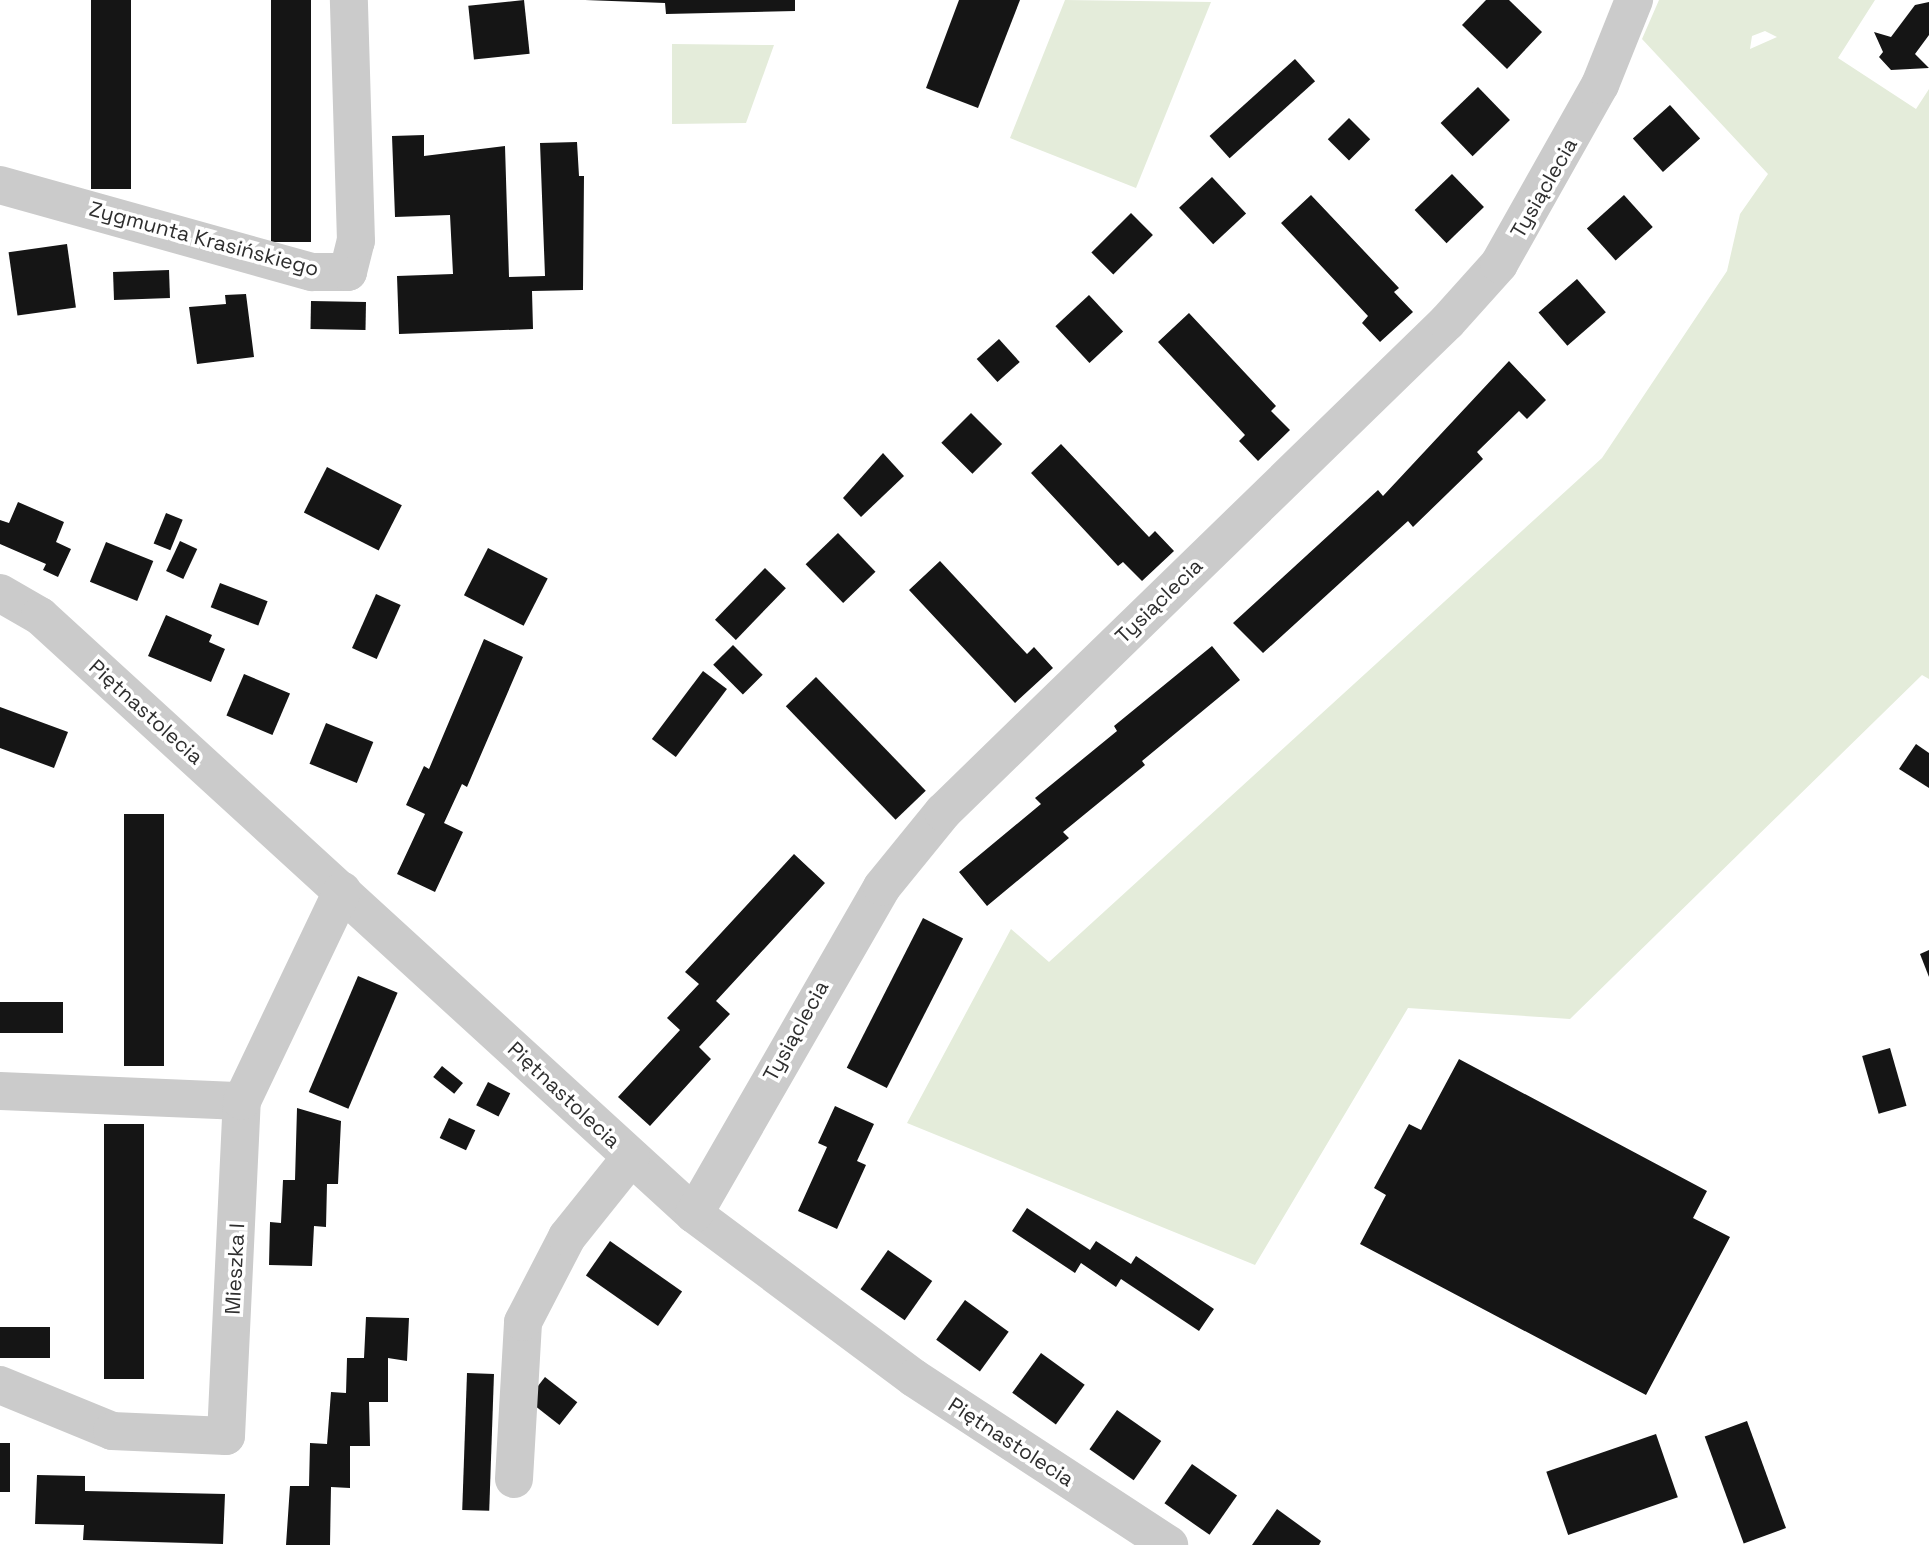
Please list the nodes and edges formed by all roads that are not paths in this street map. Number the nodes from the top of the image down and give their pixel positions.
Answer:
1 (349, 0) edge
2 (1634, 0) edge
3 (0, 185) edge
4 (0, 593) edge
5 (342, 891) junction
6 (0, 1091) edge
7 (242, 1101) junction
8 (631, 1157) junction
9 (694, 1214) junction
10 (0, 1385) edge
11 (514, 1479) dead end
12 (1169, 1545) edge

1 - 3 street, Zygmunta Krasińskiego
2 - 9 street, Tysiąclecia
4 - 5 street, Piętnastolecia
5 - 7 street, Mieszka I
5 - 8 street, Piętnastolecia
6 - 7 street
7 - 10 street, Mieszka I
8 - 9 street, Piętnastolecia
8 - 11 street
9 - 12 street, Piętnastolecia

